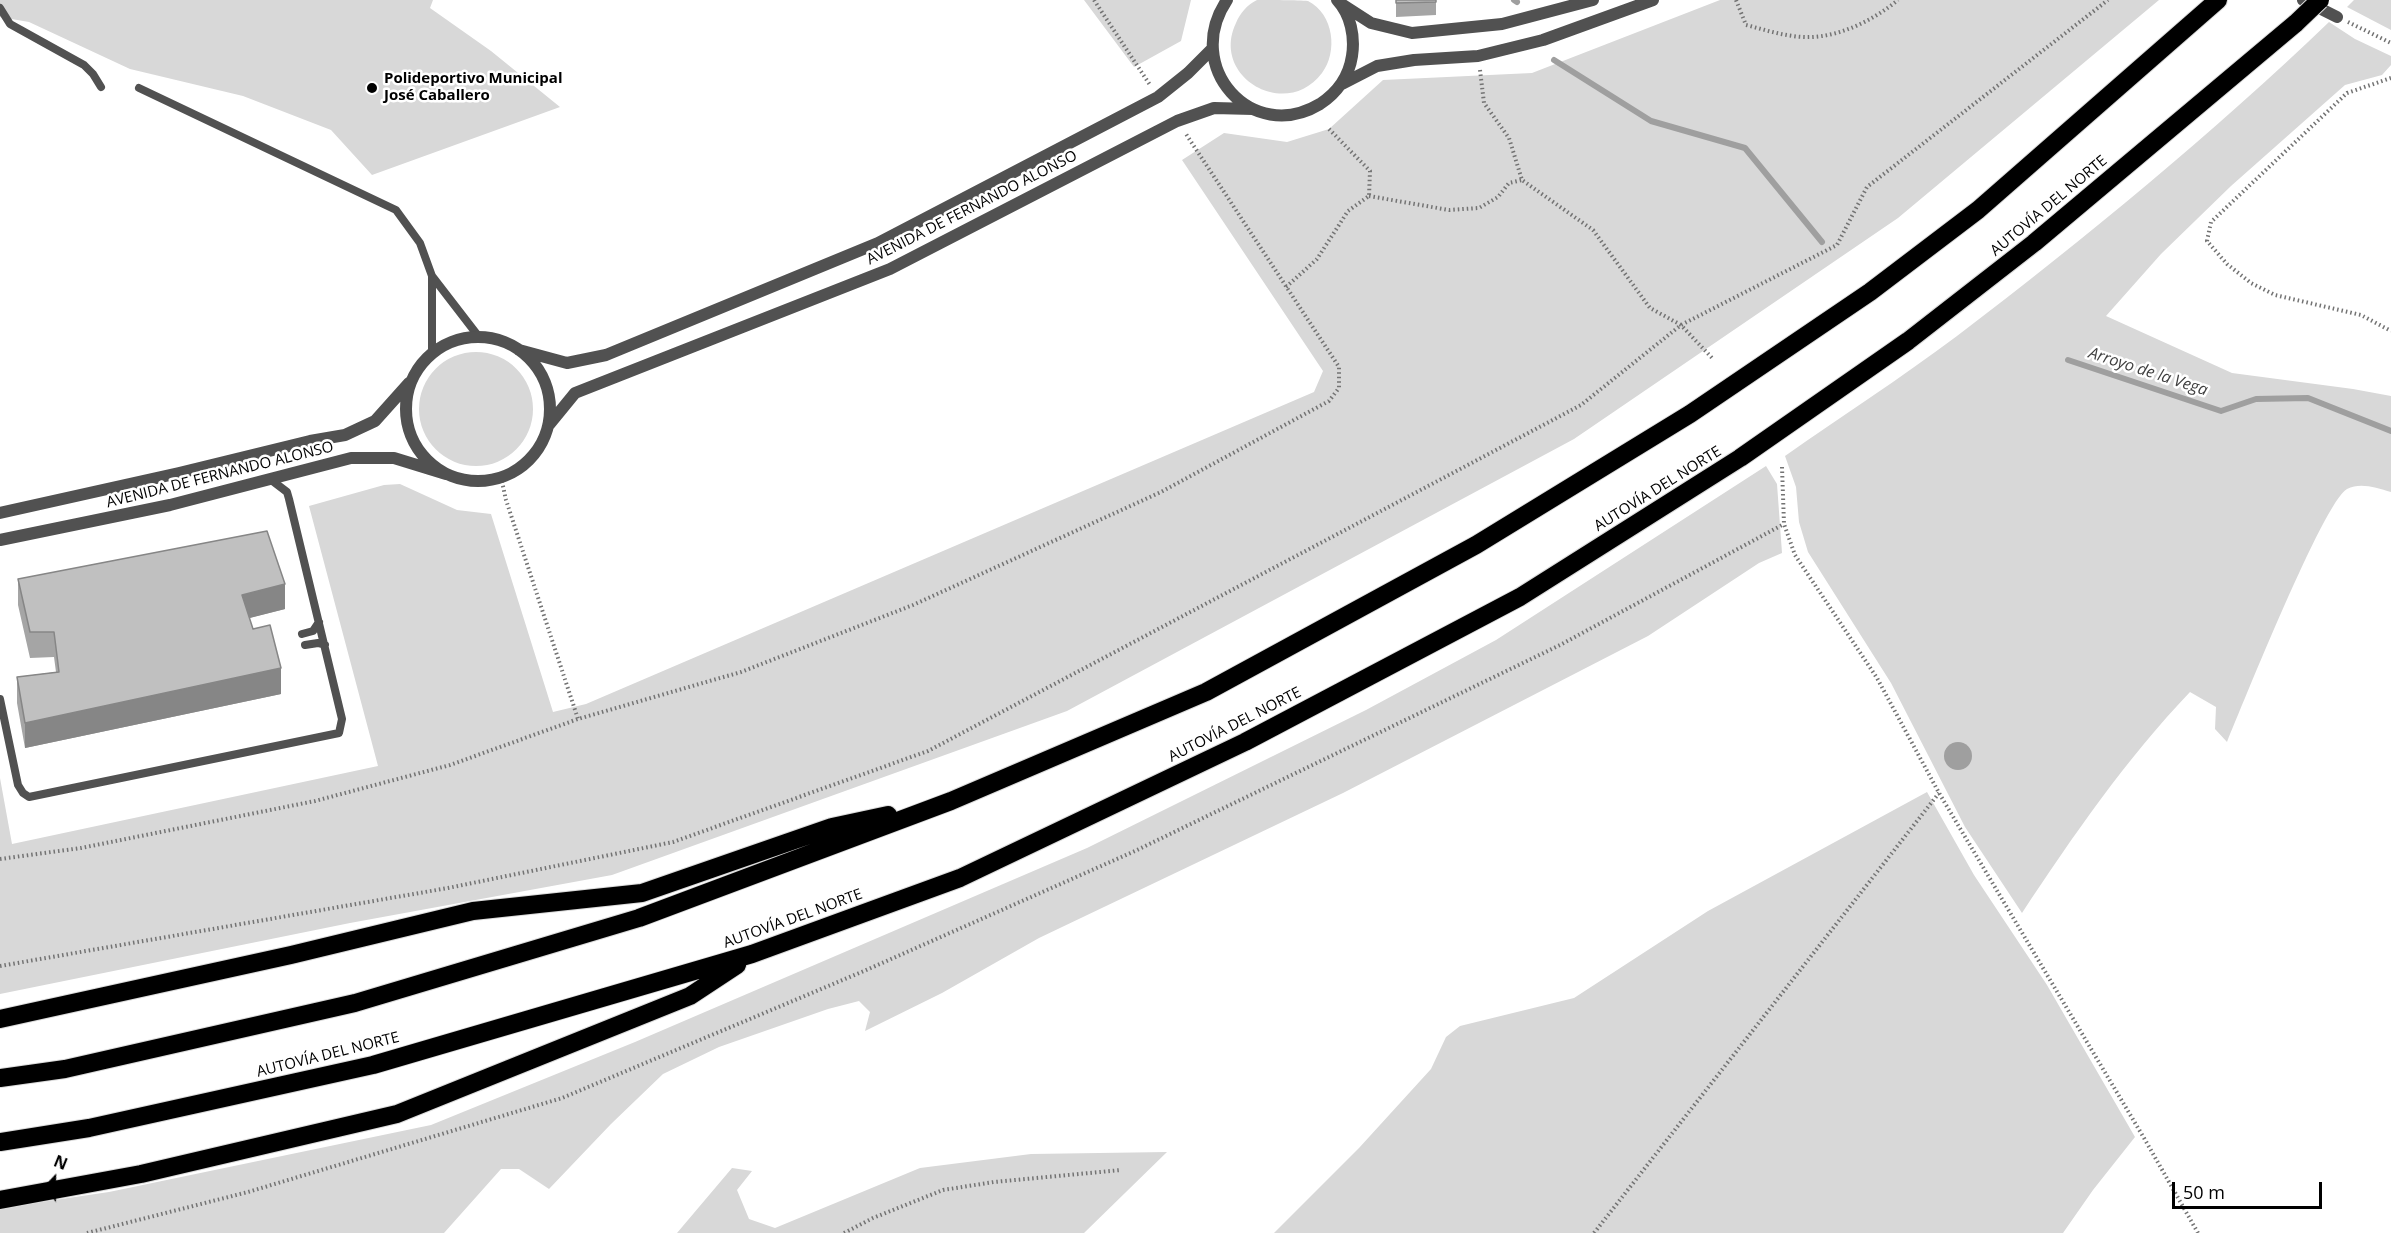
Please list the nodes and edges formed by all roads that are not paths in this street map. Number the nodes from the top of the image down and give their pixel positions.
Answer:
1 (1227, 0) edge
2 (1593, 0) edge
3 (1653, 0) edge
4 (2218, 0) edge
5 (2303, 0) edge
6 (2320, 0) edge
7 (1339, 2) edge
8 (0, 8) edge
9 (2337, 17) road end
10 (1211, 50) junction
11 (1342, 84) junction
12 (101, 87) dead end
13 (139, 88) dead end
14 (1253, 109) junction
15 (432, 276) junction
16 (479, 337) junction
17 (519, 350) junction
18 (432, 354) junction
19 (412, 380) junction
20 (548, 426) junction
21 (447, 474) junction
22 (270, 479) junction
23 (0, 513) edge
24 (0, 540) edge
25 (319, 622) junction
26 (302, 634) dead end
27 (304, 645) dead end
28 (325, 645) junction
29 (0, 699) edge
30 (951, 801) junction
31 (752, 954) junction
32 (47, 1007) junction
33 (0, 1012) edge
34 (0, 1019) edge
35 (0, 1078) edge
36 (0, 1142) edge
37 (0, 1200) edge

1 - 10 street
2 - 7 street
3 - 11 street
4 - 30 highway
5 - 9 street
6 - 31 highway, AUTOVÍA DEL NORTE, bridge
7 - 11 street
8 - 12 lane
10 - 14 street
10 - 17 street, AVENIDA DE FERNANDO ALONSO
11 - 14 street, AVENIDA DE FERNANDO ALONSO
13 - 15 lane
14 - 20 street, AVENIDA DE FERNANDO ALONSO
15 - 16 lane
15 - 18 lane
16 - 17 street
16 - 18 street
17 - 20 street
18 - 19 street
19 - 21 street
19 - 23 street, AVENIDA DE FERNANDO ALONSO
20 - 21 street
21 - 22 street, AVENIDA DE FERNANDO ALONSO
22 - 24 street, AVENIDA DE FERNANDO ALONSO
22 - 25 lane
25 - 26 lane
25 - 28 lane
27 - 28 lane
28 - 29 lane
30 - 32 highway
30 - 35 highway
31 - 36 highway, AUTOVÍA DEL NORTE
31 - 37 highway
32 - 33 highway
32 - 34 highway

